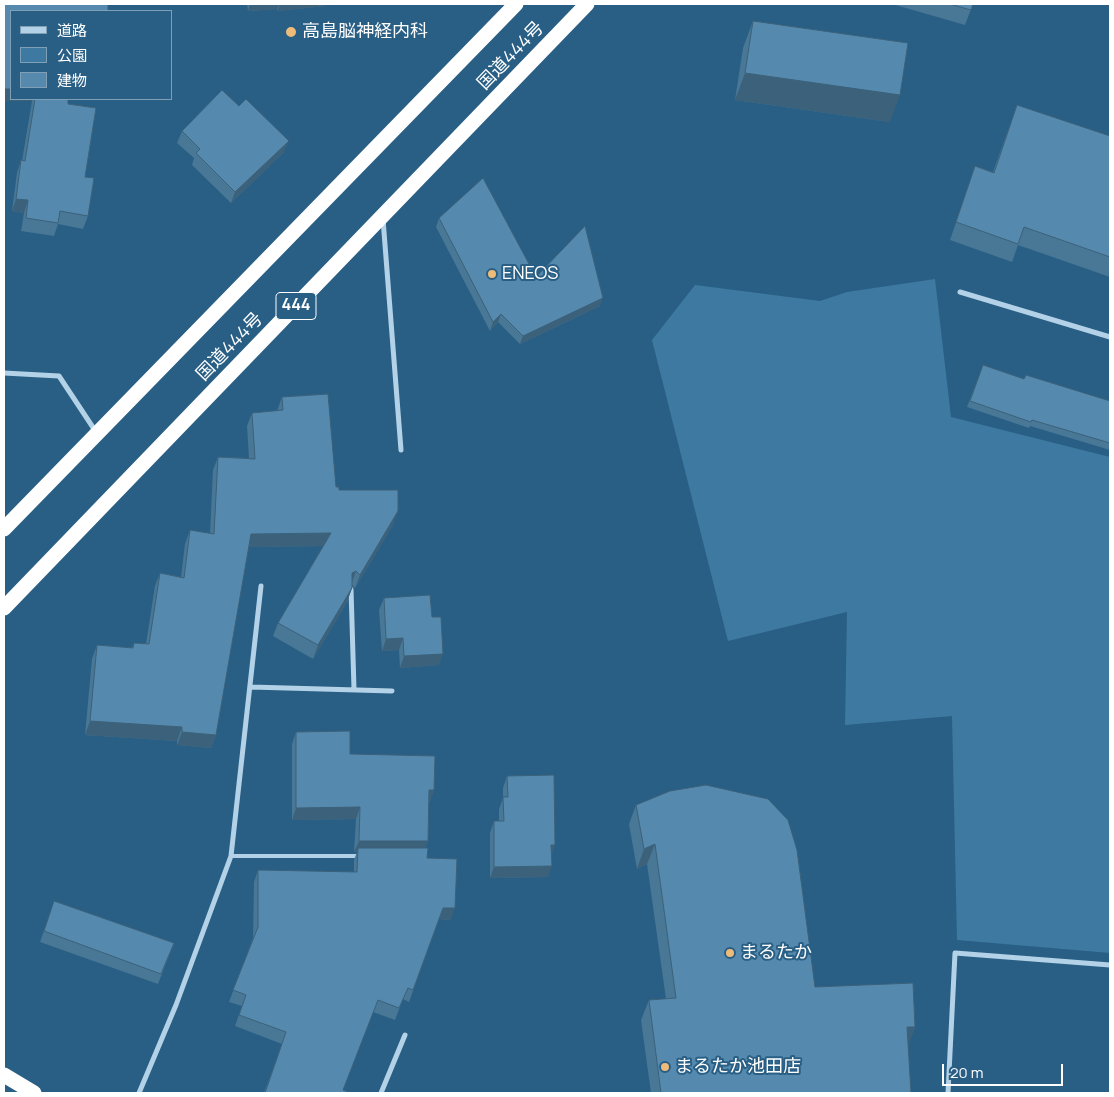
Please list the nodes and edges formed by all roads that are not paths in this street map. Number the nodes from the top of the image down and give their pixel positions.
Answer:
1 (516, 4) edge
2 (587, 4) edge
3 (383, 216) junction
4 (960, 292) dead end
5 (1110, 337) edge
6 (4, 373) edge
7 (97, 433) junction
8 (401, 450) dead end
9 (4, 529) edge
10 (261, 586) dead end
11 (351, 589) edge
12 (4, 608) edge
13 (251, 687) junction
14 (354, 689) junction
15 (392, 691) dead end
16 (232, 856) junction
17 (368, 856) edge
18 (1110, 965) edge
19 (405, 1035) dead end
20 (4, 1075) edge
21 (34, 1093) edge
22 (138, 1093) edge
23 (381, 1093) edge
24 (948, 1093) edge

1 - 7 highway, 国道444号
2 - 3 highway, 国道444号 / 444
3 - 8 street
3 - 12 highway, 国道444号 / 444
4 - 5 street
6 - 7 street
7 - 9 highway, 国道444号
10 - 13 street
11 - 14 street
13 - 14 street
13 - 16 street
14 - 15 street
16 - 17 lane
16 - 22 street
18 - 24 street
19 - 23 street
20 - 21 highway

